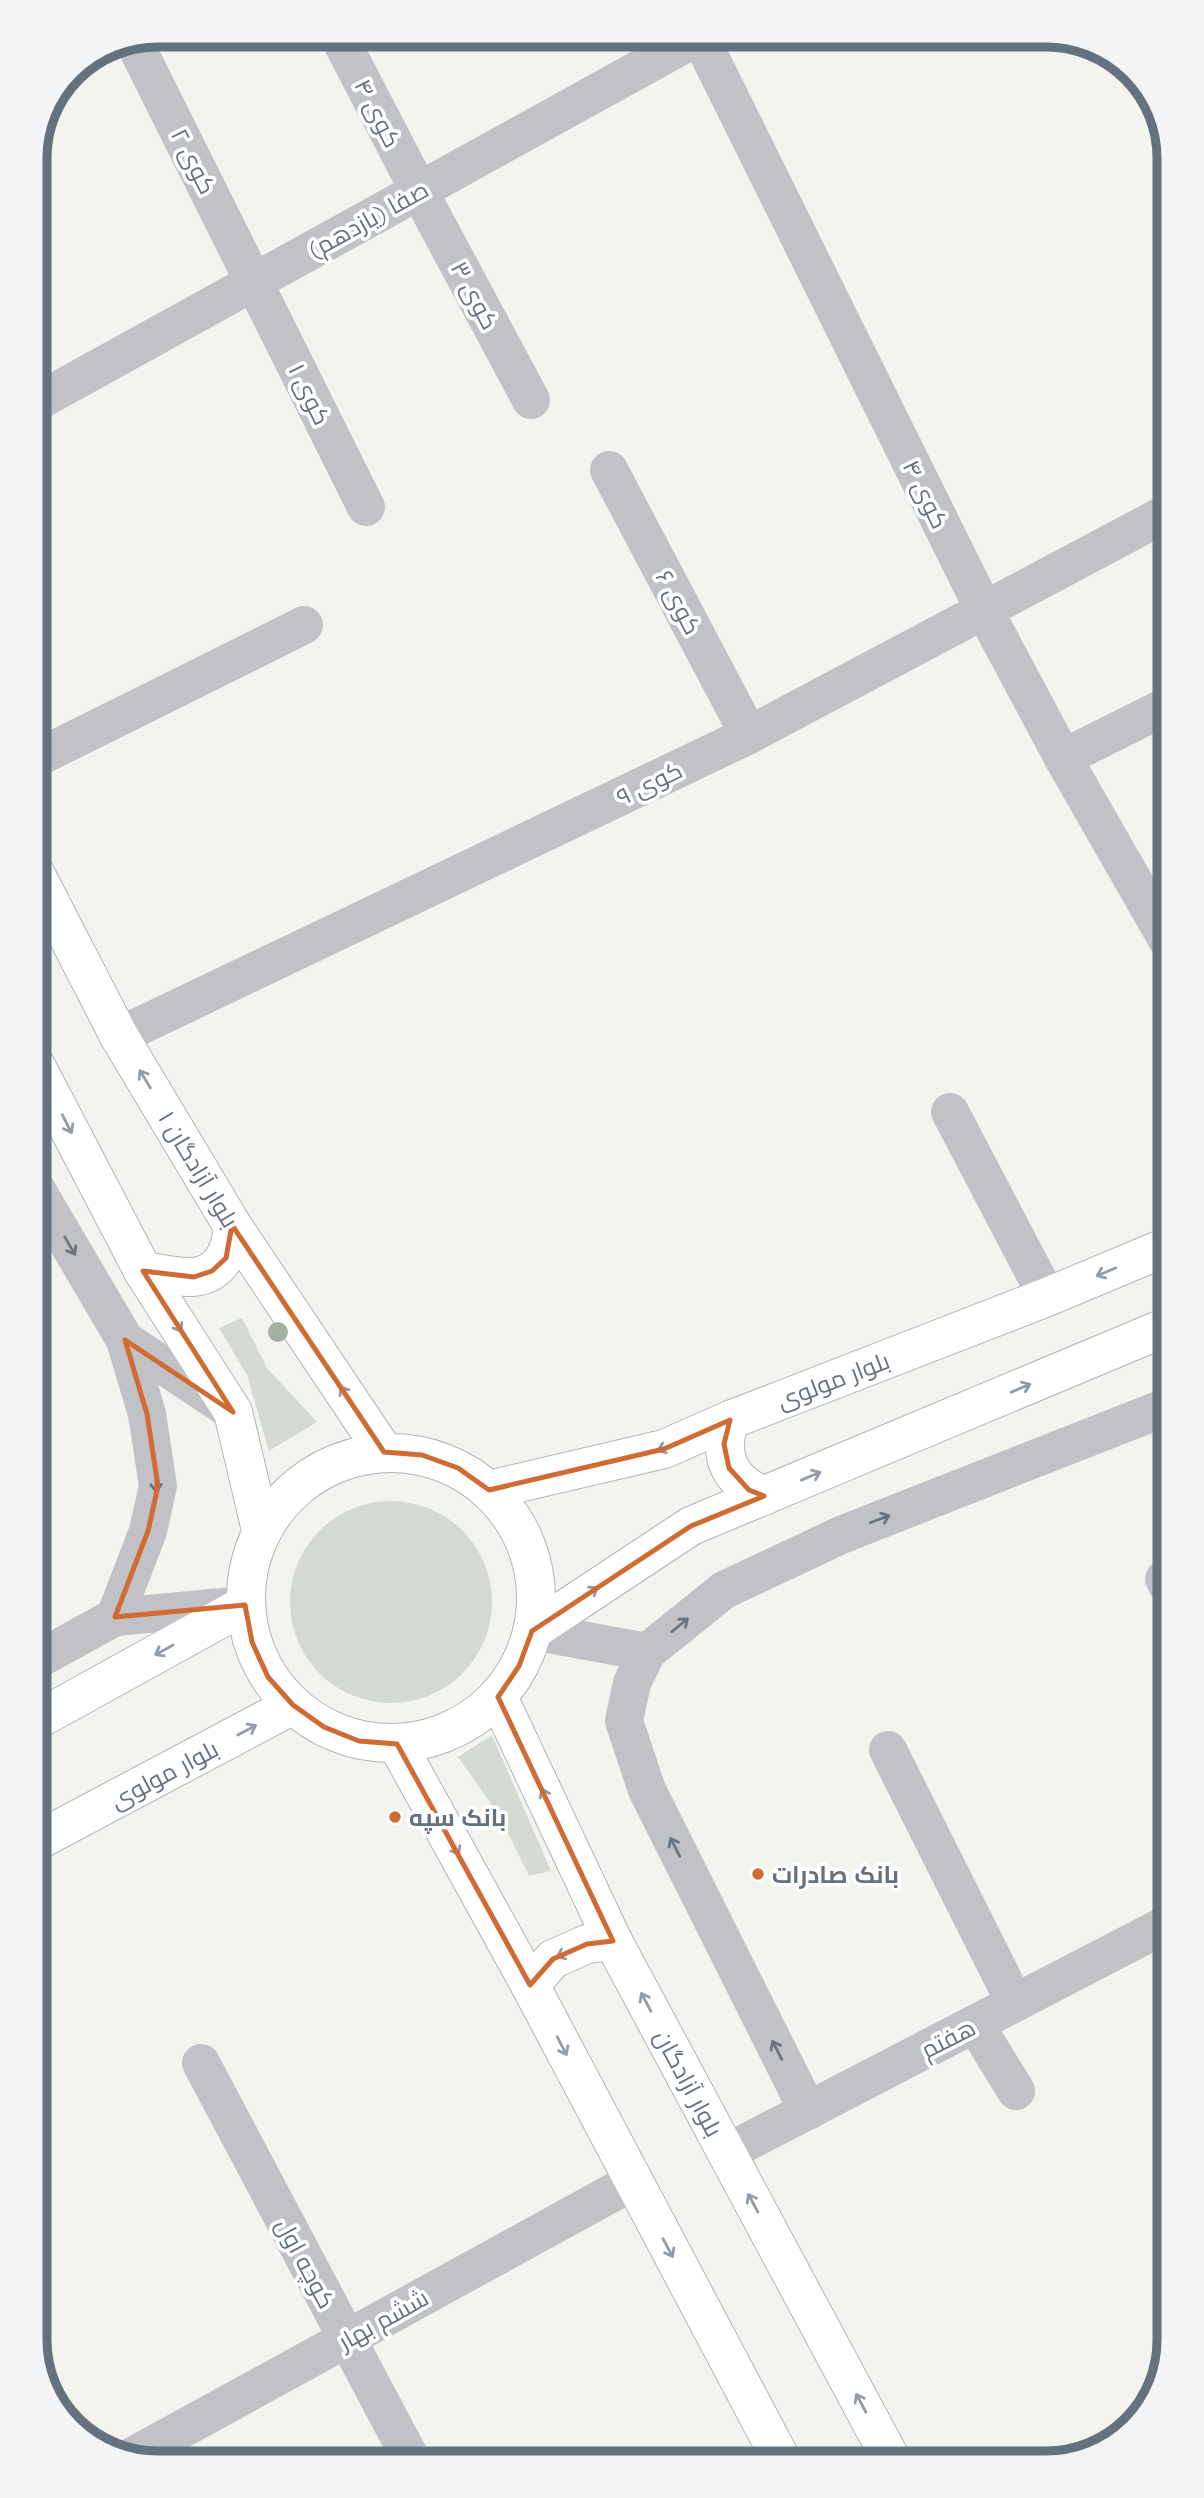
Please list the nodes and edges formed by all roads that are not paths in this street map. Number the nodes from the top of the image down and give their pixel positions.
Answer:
1 (344, 47) edge
2 (680, 47) edge
3 (705, 47) edge
4 (138, 49) edge
5 (419, 191) junction
6 (255, 282) junction
7 (47, 396) edge
8 (531, 400) dead end
9 (609, 470) dead end
10 (366, 507) dead end
11 (1157, 518) edge
12 (984, 610) junction
13 (304, 625) dead end
14 (1157, 711) edge
15 (749, 735) junction
16 (47, 753) edge
17 (1063, 758) junction
18 (47, 896) edge
19 (1157, 922) edge
20 (119, 1036) junction
21 (47, 1087) edge
22 (950, 1112) dead end
23 (47, 1207) edge
24 (232, 1225) junction
25 (1157, 1251) edge
26 (143, 1271) junction
27 (1047, 1297) junction
28 (1157, 1331) edge
29 (125, 1340) junction
30 (1157, 1411) edge
31 (233, 1412) junction
32 (730, 1420) junction
33 (384, 1452) junction
34 (489, 1490) junction
35 (764, 1496) junction
36 (261, 1530) junction
37 (245, 1605) junction
38 (114, 1617) junction
39 (532, 1631) junction
40 (647, 1652) junction
41 (47, 1654) edge
42 (498, 1696) junction
43 (293, 1706) junction
44 (47, 1714) edge
45 (397, 1744) junction
46 (888, 1750) dead end
47 (47, 1836) edge
48 (1157, 1929) edge
49 (613, 1941) junction
50 (530, 1984) junction
51 (1015, 2003) junction
52 (975, 2024) junction
53 (201, 2063) dead end
54 (1016, 2091) dead end
55 (808, 2111) junction
56 (726, 2153) junction
57 (632, 2182) junction
58 (346, 2339) junction
59 (144, 2450) edge
60 (407, 2451) edge
61 (777, 2451) edge
62 (887, 2451) edge

1 - 5 street, کوی ۴
2 - 5 street, صفا (یازدهم)
3 - 12 street, کوی ۴
4 - 6 street, کوی ۲
5 - 6 street, صفا (یازدهم)
5 - 8 street, کوی ۳
6 - 7 street, صفا (یازدهم)
6 - 10 street, کوی ۱
9 - 15 street, کوی ۶
11 - 12 street, کوی ۹
12 - 15 street, کوی ۹
12 - 17 street, کوی ۴
13 - 16 street
14 - 17 street
15 - 20 street, کوی ۹
17 - 19 street, کوی ۴
18 - 20 main road, بلوار آزادگان ۱
24 -> 20 main road, بلوار آزادگان ۱
21 -> 26 main road
22 - 27 street
23 -> 29 street
24 - 26 main road
33 -> 24 main road, بلوار آزادگان ۱
25 -> 27 main road, بلوار مولوی
26 -> 31 main road
27 - 32 main road, بلوار مولوی
35 -> 28 main road
29 - 31 street
29 -> 38 street
40 -> 30 street
31 - 36 main road
32 -> 34 main road, بلوار مولوی
32 - 35 main road
33 - 34 main road
33 - 36 main road
34 - 39 main road
39 -> 35 main road
36 - 37 main road
37 - 38 street
37 - 43 main road
37 -> 44 main road
38 - 41 street
39 - 40 street
39 - 42 main road
55 -> 40 street
42 - 45 main road
49 -> 42 main road, بلوار آزادگان
43 - 45 main road
47 -> 43 main road, بلوار مولوی
45 -> 50 main road
46 - 51 street
48 - 51 street, هفتم
49 -> 50 main road
56 -> 49 main road, بلوار آزادگان
50 -> 57 main road
51 - 52 street, هفتم
52 - 54 street
52 - 55 street, هفتم
53 - 58 street, کوچه اول
55 - 56 street, هفتم
62 -> 56 main road, بلوار آزادگان
57 - 58 street, ششم بهار
57 -> 61 main road
58 - 59 street, ششم بهار
58 - 60 street, کوچه اول

